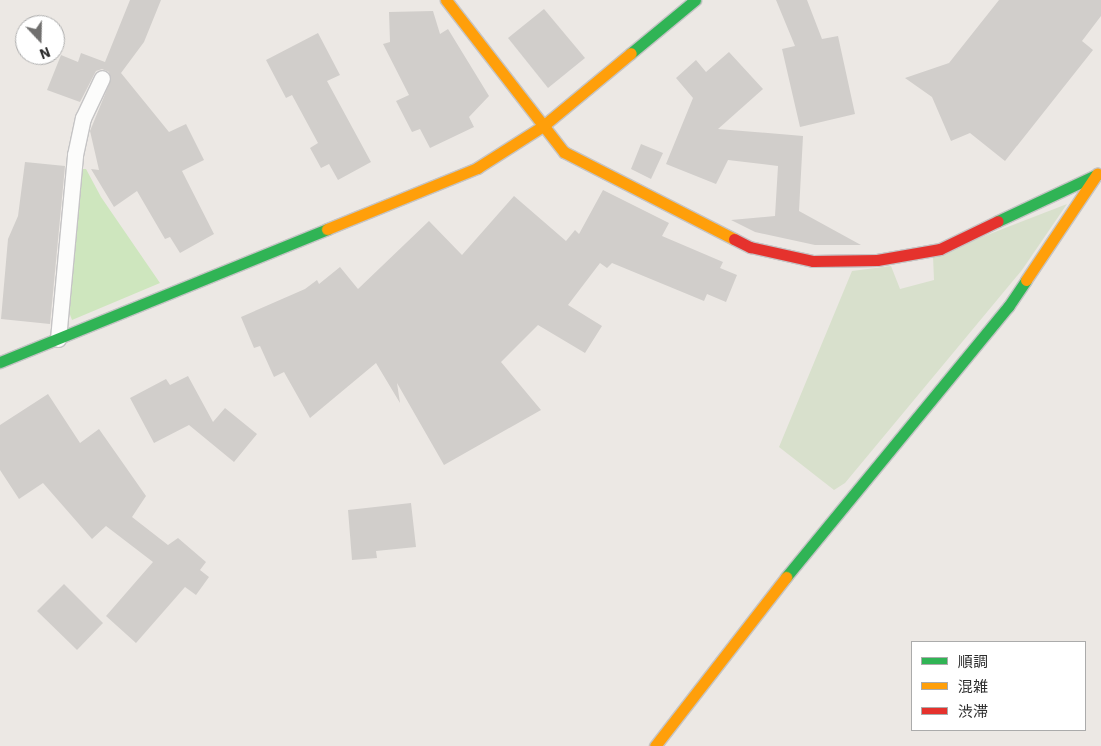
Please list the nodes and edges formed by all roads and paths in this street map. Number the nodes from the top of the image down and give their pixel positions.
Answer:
1 (446, 0) edge
2 (695, 0) edge
3 (102, 78) dead end
4 (543, 126) junction
5 (1099, 171) edge
6 (58, 339) junction
7 (0, 362) edge
8 (655, 746) edge

1 - 4 street
2 - 4 street
3 - 6 lane
4 - 5 street
4 - 6 street
5 - 8 street
6 - 7 street

